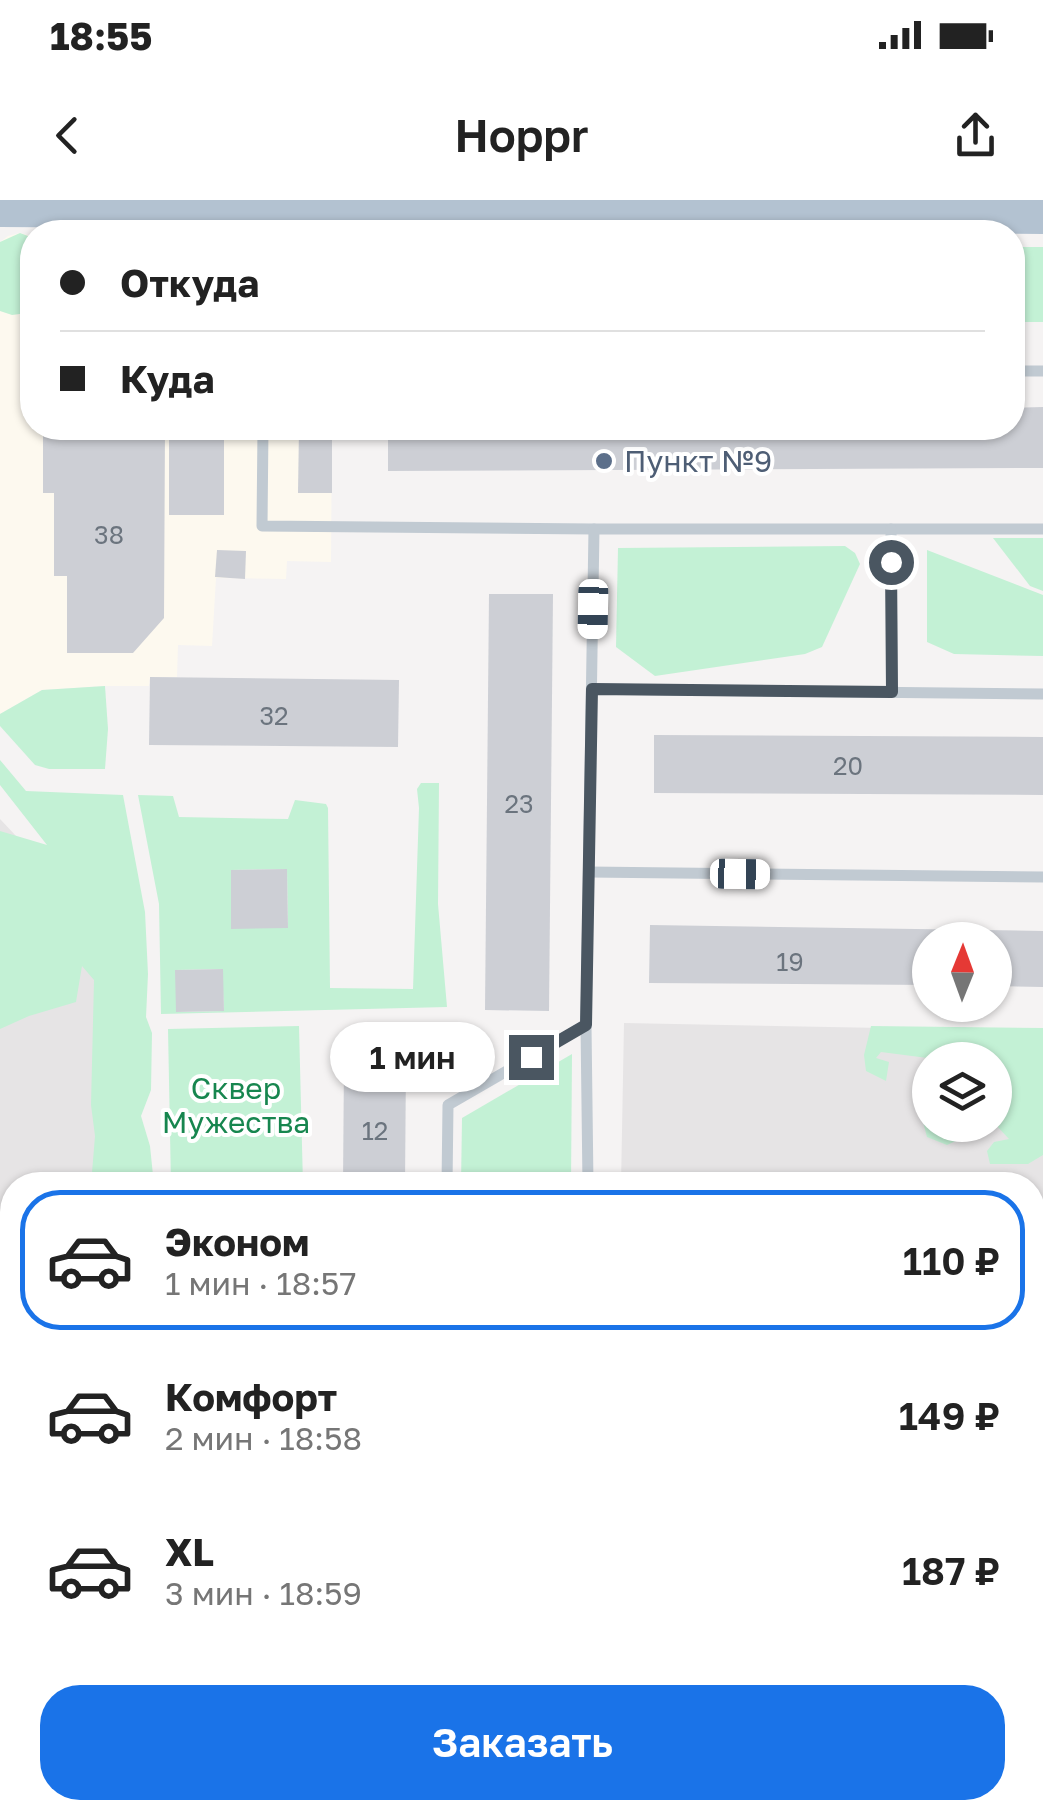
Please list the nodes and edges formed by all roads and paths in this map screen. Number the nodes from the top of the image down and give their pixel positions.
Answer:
1 (851, 207) edge
2 (0, 208) edge
3 (278, 210) edge
4 (1043, 215) edge
5 (904, 220) edge
6 (975, 220) edge
7 (263, 440) edge
8 (594, 529) junction
9 (891, 529) junction
10 (1043, 529) edge
11 (592, 689) junction
12 (892, 692) junction
13 (1043, 694) edge
14 (588, 872) junction
15 (1043, 877) edge
16 (586, 1025) junction
17 (447, 1172) edge
18 (588, 1172) edge

1 - 3 main road
1 - 5 main road
2 - 3 main road
4 - 6 main road
7 - 8 lane
8 - 9 lane
8 - 11 lane
9 - 10 lane
9 - 12 lane
11 - 12 lane
11 - 14 lane
12 - 13 lane
14 - 15 lane
14 - 16 lane
16 - 17 lane
16 - 18 lane

